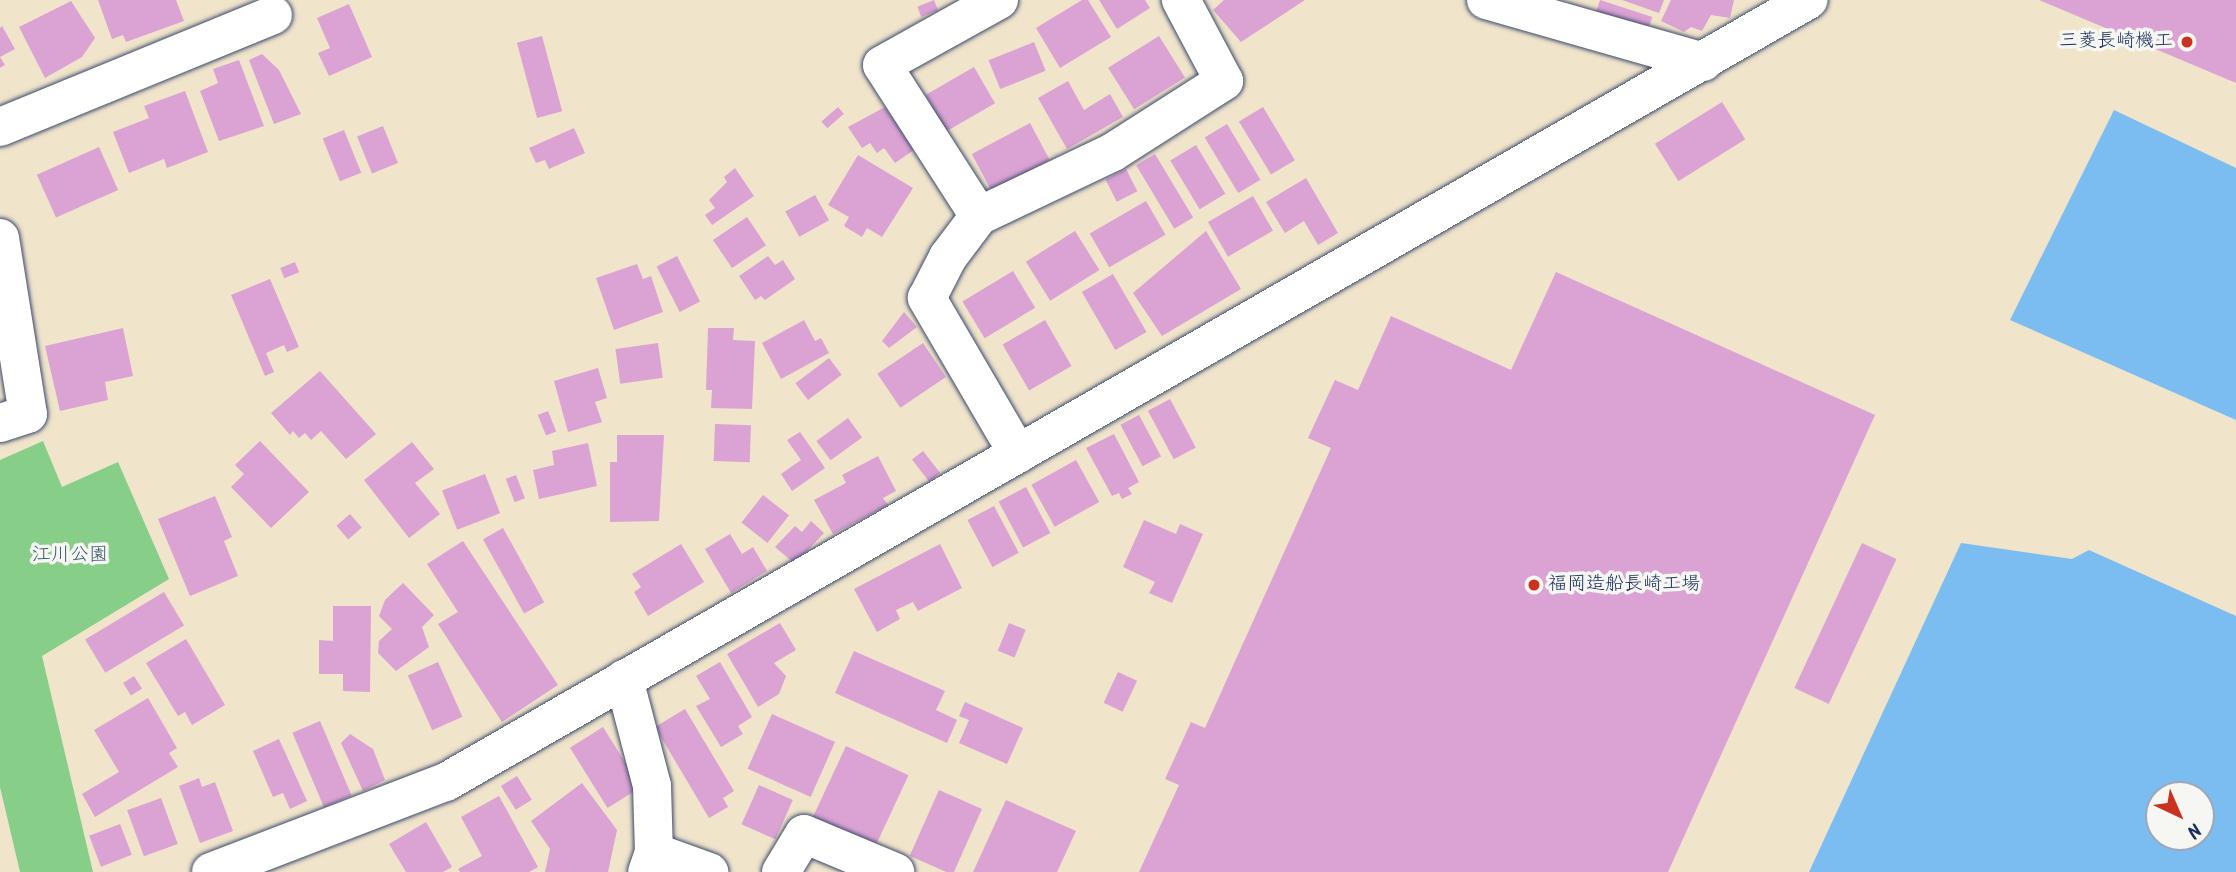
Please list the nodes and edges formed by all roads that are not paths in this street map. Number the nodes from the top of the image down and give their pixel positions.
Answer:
1 (999, 0) edge
2 (1181, 0) edge
3 (1486, 0) edge
4 (1808, 0) edge
5 (273, 15) dead end
6 (1703, 62) junction
7 (0, 127) edge
8 (979, 216) junction
9 (0, 238) edge
10 (0, 423) edge
11 (1018, 454) junction
12 (624, 679) junction
13 (651, 862) edge
14 (211, 872) edge
15 (709, 872) edge
16 (781, 872) edge
17 (895, 872) edge

1 - 8 street
2 - 8 street
3 - 6 street
4 - 6 street
5 - 7 street
6 - 11 street
8 - 11 street
9 - 10 street
11 - 12 street
12 - 13 street
12 - 14 street
13 - 15 street
16 - 17 street

